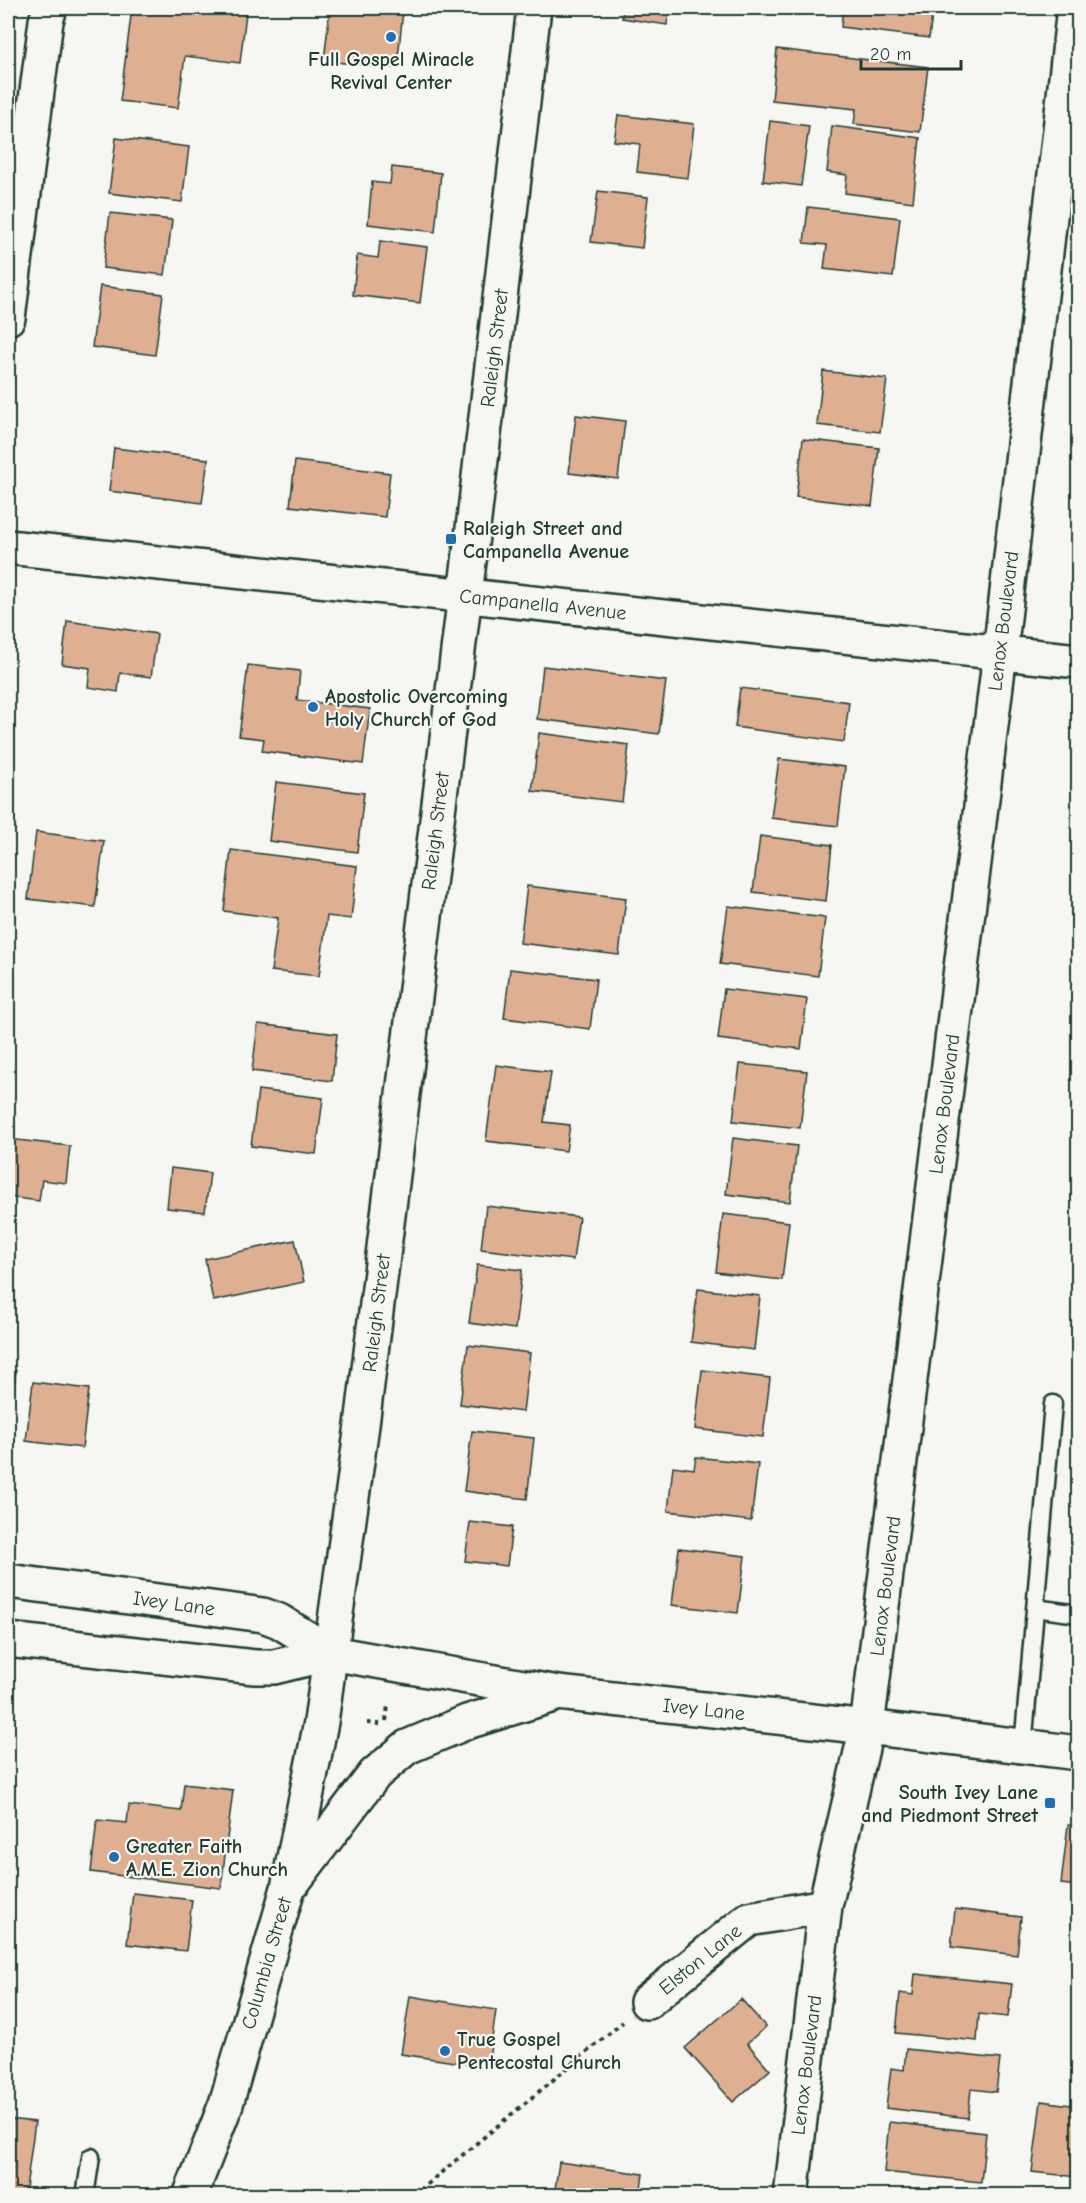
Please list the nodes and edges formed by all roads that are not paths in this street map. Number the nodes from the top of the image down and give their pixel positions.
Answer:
1 (50, 8) edge
2 (534, 8) edge
3 (1074, 8) edge
4 (8, 318) edge
5 (8, 547) edge
6 (465, 596) junction
7 (1000, 653) junction
8 (1078, 661) edge
9 (1053, 1404) dead end
10 (8, 1581) edge
11 (1035, 1608) junction
12 (1078, 1614) edge
13 (8, 1640) edge
14 (331, 1653) junction
15 (558, 1693) junction
16 (867, 1727) junction
17 (1023, 1747) junction
18 (1078, 1754) edge
19 (288, 1888) junction
20 (825, 1906) junction
21 (647, 2002) road end
22 (91, 2157) dead end
23 (85, 2196) edge
24 (190, 2196) edge
25 (791, 2196) edge

1 - 4 street
2 - 6 street, Raleigh Street
3 - 7 street, Lenox Boulevard
5 - 6 street, Campanella Avenue
6 - 7 street, Campanella Avenue
6 - 14 street, Raleigh Street
7 - 8 street, Campanella Avenue
7 - 16 street, Lenox Boulevard
9 - 11 lane
10 - 14 street, Ivey Lane
11 - 12 lane
11 - 17 lane
13 - 14 street, Ivey Lane
14 - 15 street, Ivey Lane
14 - 19 street, Columbia Street
15 - 16 street, Ivey Lane
15 - 19 street
16 - 17 street, Ivey Lane
16 - 20 street, Lenox Boulevard
17 - 18 street, Ivey Lane
19 - 24 street, Columbia Street
20 - 21 street, Elston Lane
20 - 25 street, Lenox Boulevard
22 - 23 lane

